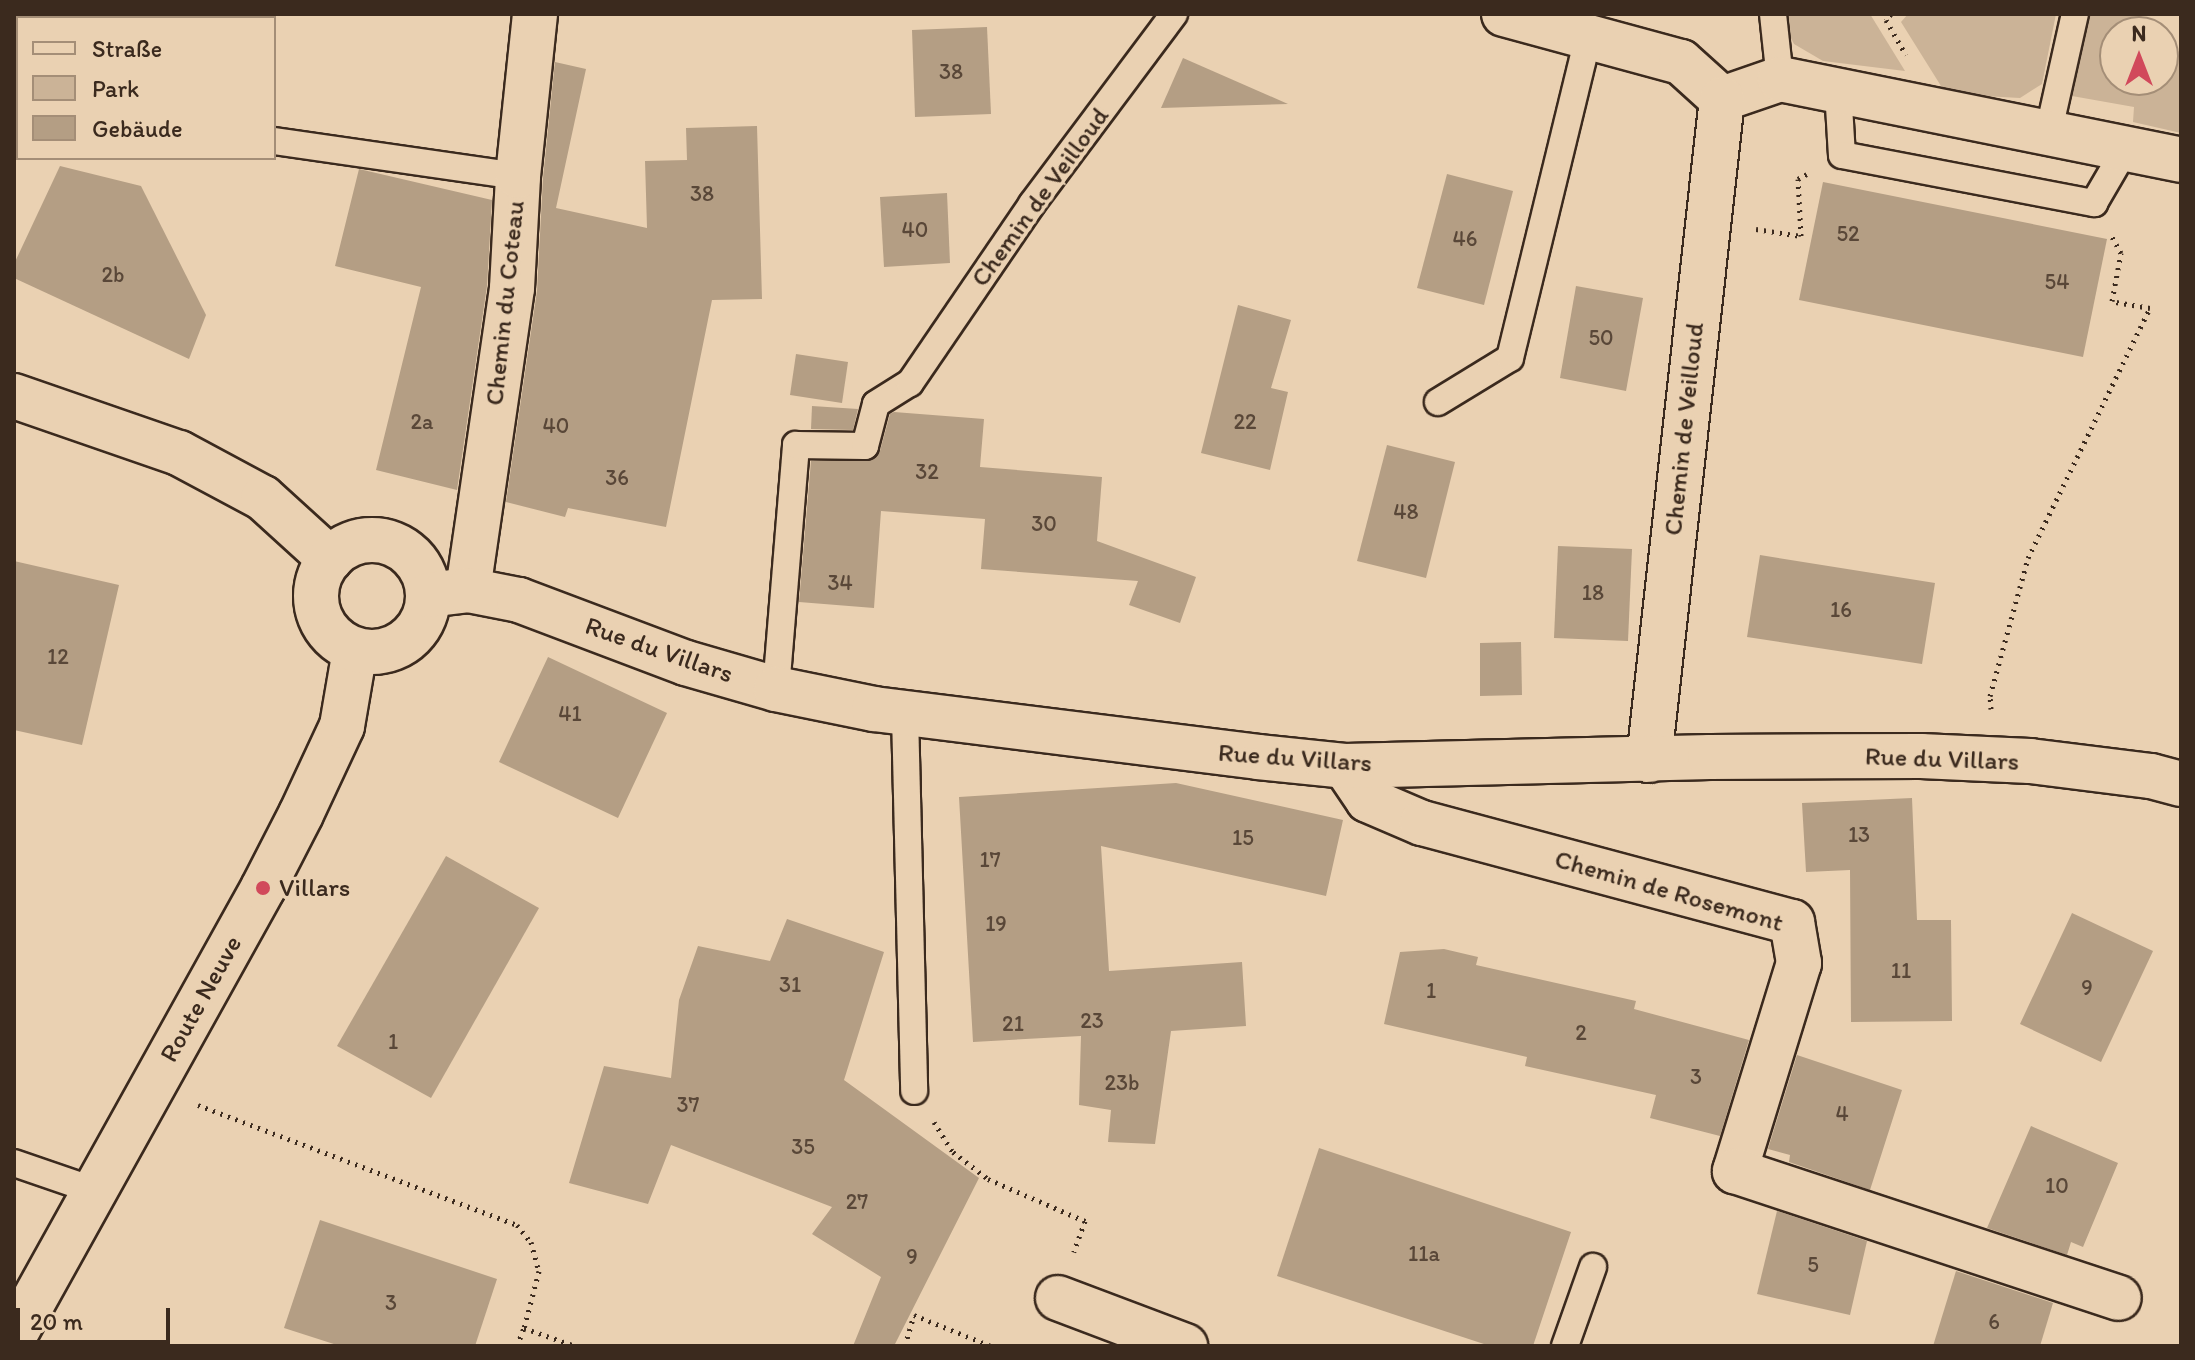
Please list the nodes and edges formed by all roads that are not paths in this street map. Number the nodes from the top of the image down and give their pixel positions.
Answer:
1 (535, 14) edge
2 (1174, 14) edge
3 (1773, 14) edge
4 (2075, 14) edge
5 (1510, 15) edge
6 (1588, 38) junction
7 (1780, 79) junction
8 (1838, 90) junction
9 (1722, 99) junction
10 (2049, 130) junction
11 (276, 141) edge
12 (2126, 148) junction
13 (2181, 160) edge
14 (518, 176) junction
15 (14, 396) edge
16 (1438, 402) dead end
17 (330, 559) junction
18 (448, 592) junction
19 (355, 650) junction
20 (776, 689) junction
21 (905, 714) junction
22 (1649, 760) junction
23 (1345, 766) junction
24 (2181, 784) edge
25 (914, 1091) road end
26 (14, 1163) edge
27 (96, 1191) junction
28 (1593, 1267) dead end
29 (1058, 1298) road end
30 (2118, 1298) dead end
31 (14, 1336) edge
32 (1185, 1346) edge
33 (1565, 1346) edge

1 - 14 street, Chemin du Coteau
2 - 20 lane, Chemin de Veilloud
3 - 7 lane
4 - 10 lane
5 - 6 street
6 - 9 street
6 - 16 lane
7 - 8 street
7 - 9 street
8 - 10 street
8 - 12 lane
9 - 22 street, Chemin de Veilloud
10 - 12 street
11 - 14 lane
12 - 13 street
14 - 18 street, Chemin du Coteau
15 - 17 street
17 - 18 street
17 - 19 street
18 - 19 street
18 - 20 street, Rue du Villars
19 - 27 street, Route Neuve
20 - 21 street, Rue du Villars
21 - 23 street, Rue du Villars
21 - 25 lane
22 - 23 street, Rue du Villars
22 - 24 street, Rue du Villars
23 - 30 street, Chemin de Rosemont
26 - 27 lane
27 - 31 street, Route Neuve
28 - 33 lane
29 - 32 street

